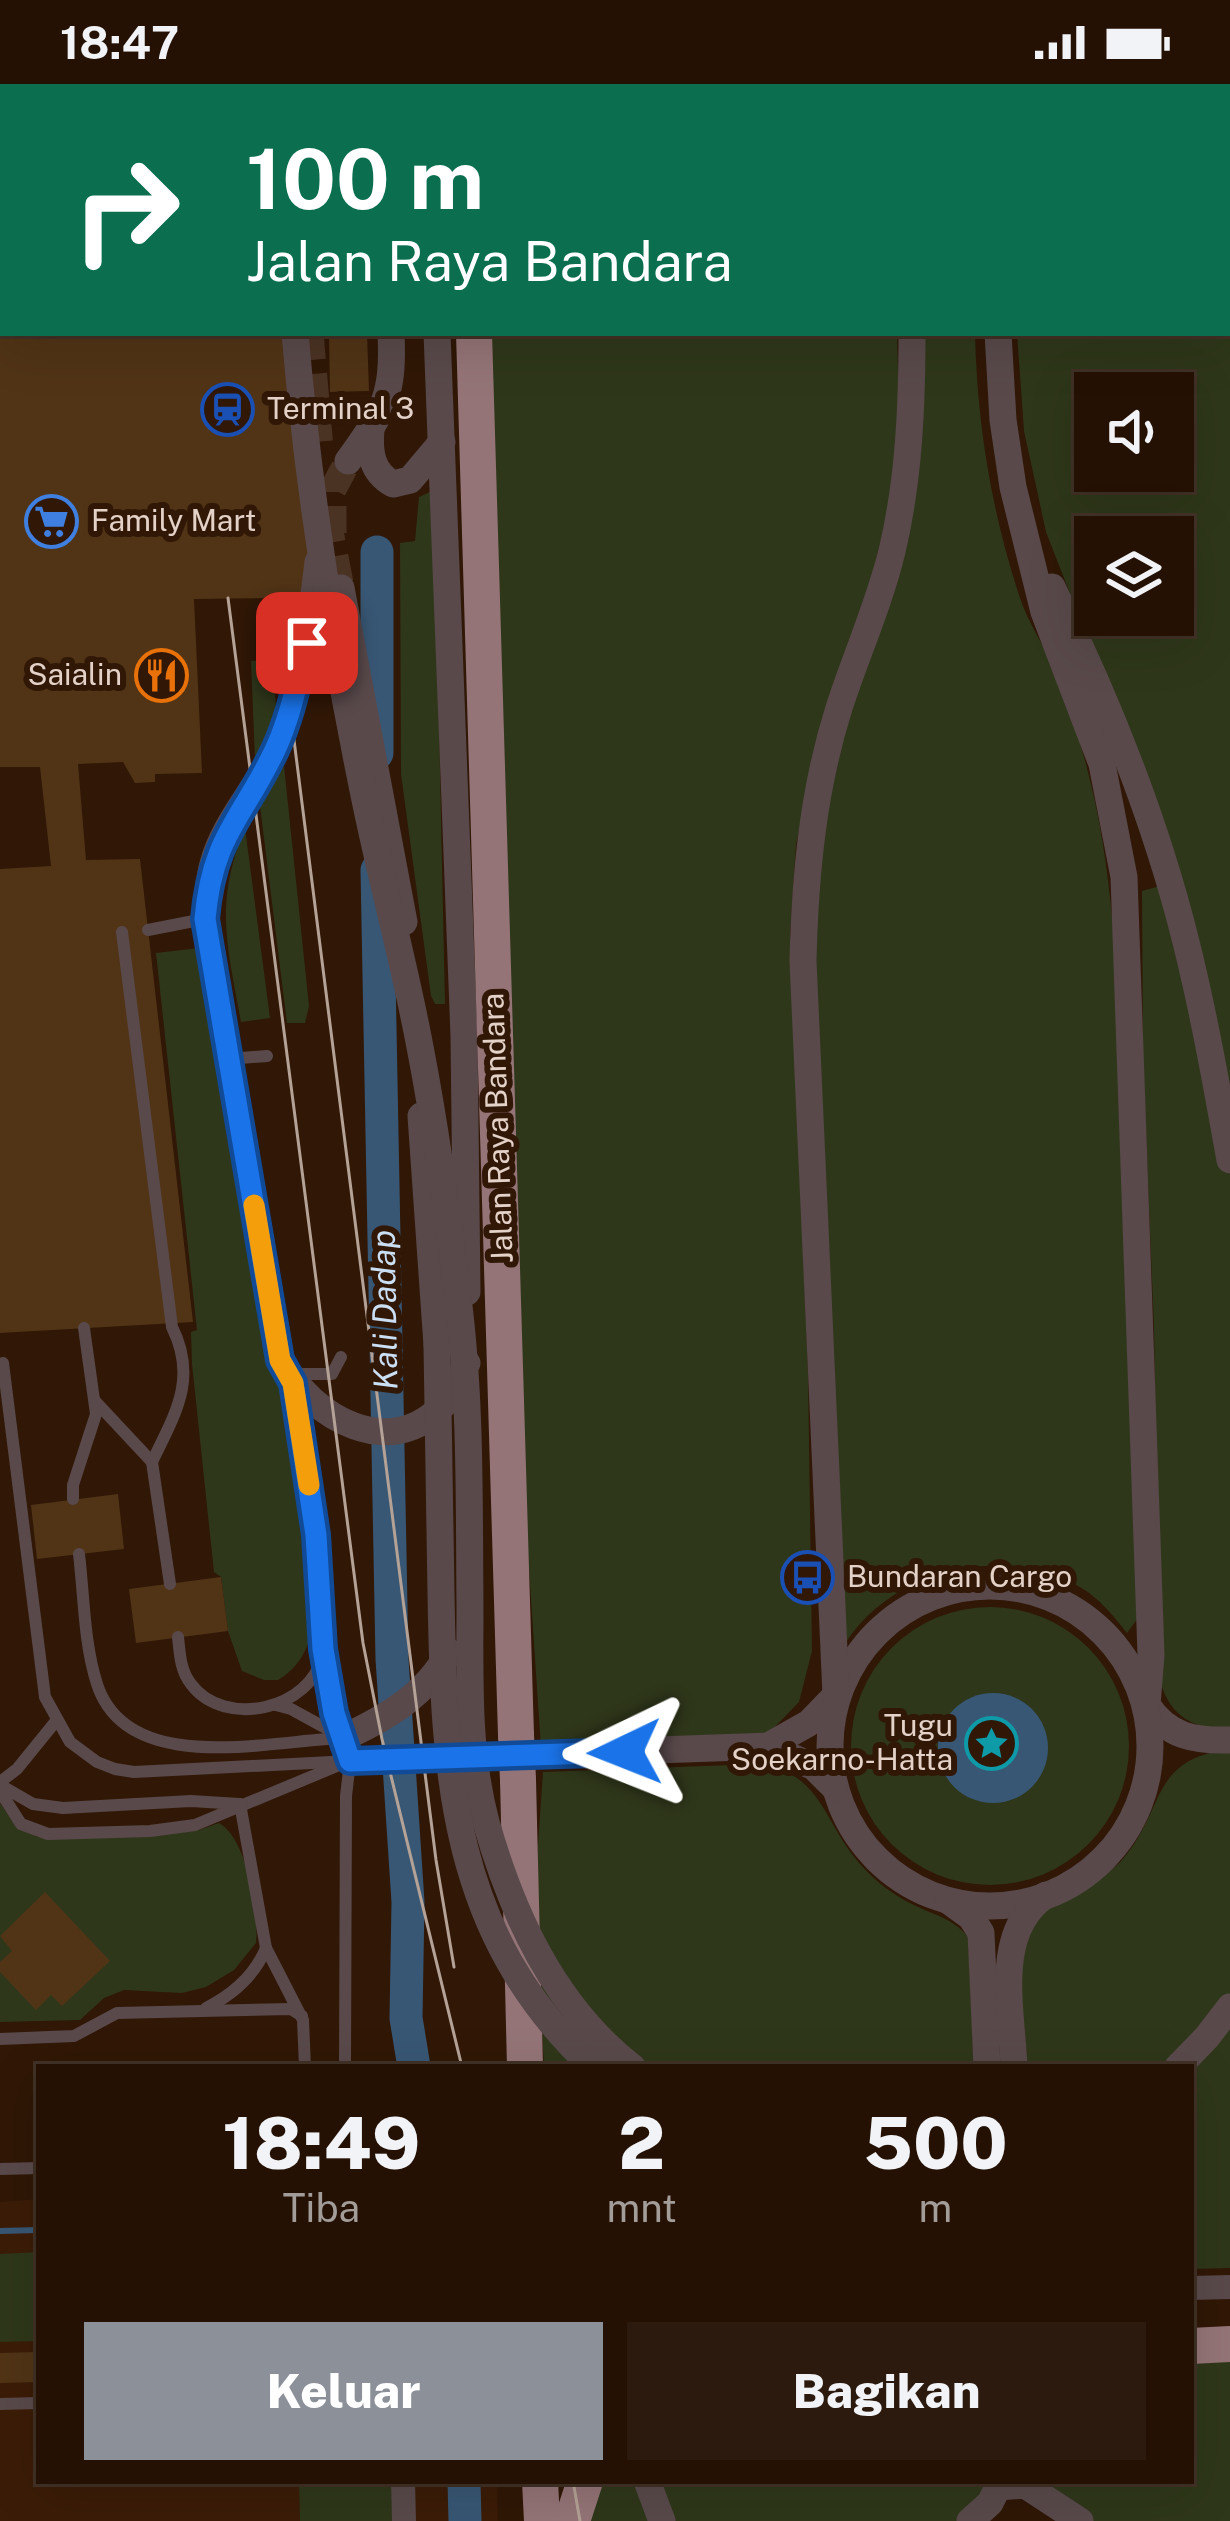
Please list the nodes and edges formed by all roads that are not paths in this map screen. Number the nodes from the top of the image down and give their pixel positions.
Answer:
1 (295, 336) edge
2 (392, 336) edge
3 (437, 336) edge
4 (474, 336) edge
5 (911, 336) edge
6 (998, 336) edge
7 (370, 429) junction
8 (442, 442) junction
9 (348, 461) tunnel mouth
10 (325, 504) tunnel mouth
11 (1023, 530) junction
12 (340, 588) tunnel mouth
13 (205, 919) junction
14 (148, 930) dead end
15 (122, 932) dead end
16 (267, 1056) dead end
17 (228, 1059) junction
18 (1230, 1160) edge
19 (84, 1328) dead end
20 (341, 1357) dead end
21 (3, 1363) dead end
22 (467, 1363) junction
23 (290, 1378) junction
24 (94, 1401) junction
25 (152, 1462) junction
26 (73, 1499) dead end
27 (80, 1554) dead end
28 (170, 1584) dead end
29 (178, 1637) dead end
30 (323, 1649) junction
31 (836, 1695) junction
32 (276, 1705) junction
33 (1147, 1706) junction
34 (56, 1721) junction
35 (1230, 1740) edge
36 (1199, 1741) junction
37 (768, 1746) junction
38 (359, 1747) junction
39 (1149, 1777) junction
40 (0, 1786) edge
41 (834, 1786) junction
42 (149, 1804) junction
43 (240, 1804) junction
44 (87, 1807) junction
45 (150, 1832) junction
46 (88, 1834) junction
47 (1049, 1893) junction
48 (945, 1899) junction
49 (266, 1948) junction
50 (1230, 2007) edge
51 (200, 2011) junction
52 (302, 2016) junction
53 (0, 2039) edge
54 (304, 2064) edge
55 (345, 2064) edge
56 (525, 2064) edge
57 (590, 2064) edge
58 (629, 2064) edge
59 (988, 2064) edge
60 (1014, 2064) edge
61 (1181, 2064) edge
62 (36, 2168) edge
63 (0, 2169) edge
64 (1230, 2287) edge
65 (1194, 2288) edge
66 (36, 2403) edge
67 (0, 2404) edge
68 (403, 2484) edge
69 (540, 2484) edge
70 (584, 2484) edge
71 (648, 2484) edge
72 (1011, 2484) edge
73 (1012, 2484) edge
74 (1012, 2484) edge
75 (1014, 2484) edge
76 (404, 2521) edge
77 (542, 2521) edge
78 (572, 2521) edge
79 (662, 2521) edge
80 (970, 2521) edge
81 (1000, 2521) edge
82 (1027, 2521) edge
83 (1080, 2521) edge

1 - 58 street, Jalan Raya Bandara, bridge
2 - 7 street
3 - 8 street, Jalan Raya Bandara
4 - 56 main road, Jalan Raya Bandara, bridge
5 - 31 street
6 - 11 street
7 - 8 street
7 - 9 street
8 - 22 street, Jalan Raya Bandara
10 - 13 street
11 - 18 street
11 - 33 street
12 - 57 street, bridge
13 - 14 lane
13 - 17 street
15 - 25 lane
16 - 17 lane
17 - 23 street
19 - 24 lane
20 - 23 lane
21 - 34 lane
22 - 23 street
22 - 38 street, Jalan Raya Bandara
23 - 30 lane
24 - 25 lane
24 - 26 lane
25 - 28 lane
27 - 38 lane
29 - 32 lane
30 - 32 lane
30 - 38 lane
31 - 33 street
31 - 37 street
31 - 41 street
32 - 38 lane
33 - 36 street
33 - 39 street
34 - 38 lane
34 - 40 lane
35 - 36 street
36 - 39 street
37 - 38 street
37 - 41 street
38 - 43 lane
38 - 55 lane
39 - 47 street
40 - 44 lane
40 - 46 lane
41 - 48 street
42 - 43 lane
42 - 44 lane
42 - 45 lane
43 - 45 lane
43 - 49 lane
44 - 46 lane
45 - 46 lane
47 - 48 street
47 - 60 street
48 - 59 street
49 - 51 lane
49 - 52 lane
50 - 61 street
51 - 52 lane
51 - 53 lane
52 - 54 lane
62 - 63 lane
64 - 65 street
66 - 67 lane
68 - 76 street
69 - 77 main road
70 - 78 main road
71 - 79 street
72 - 80 street
73 - 81 street
74 - 82 street
75 - 83 street

